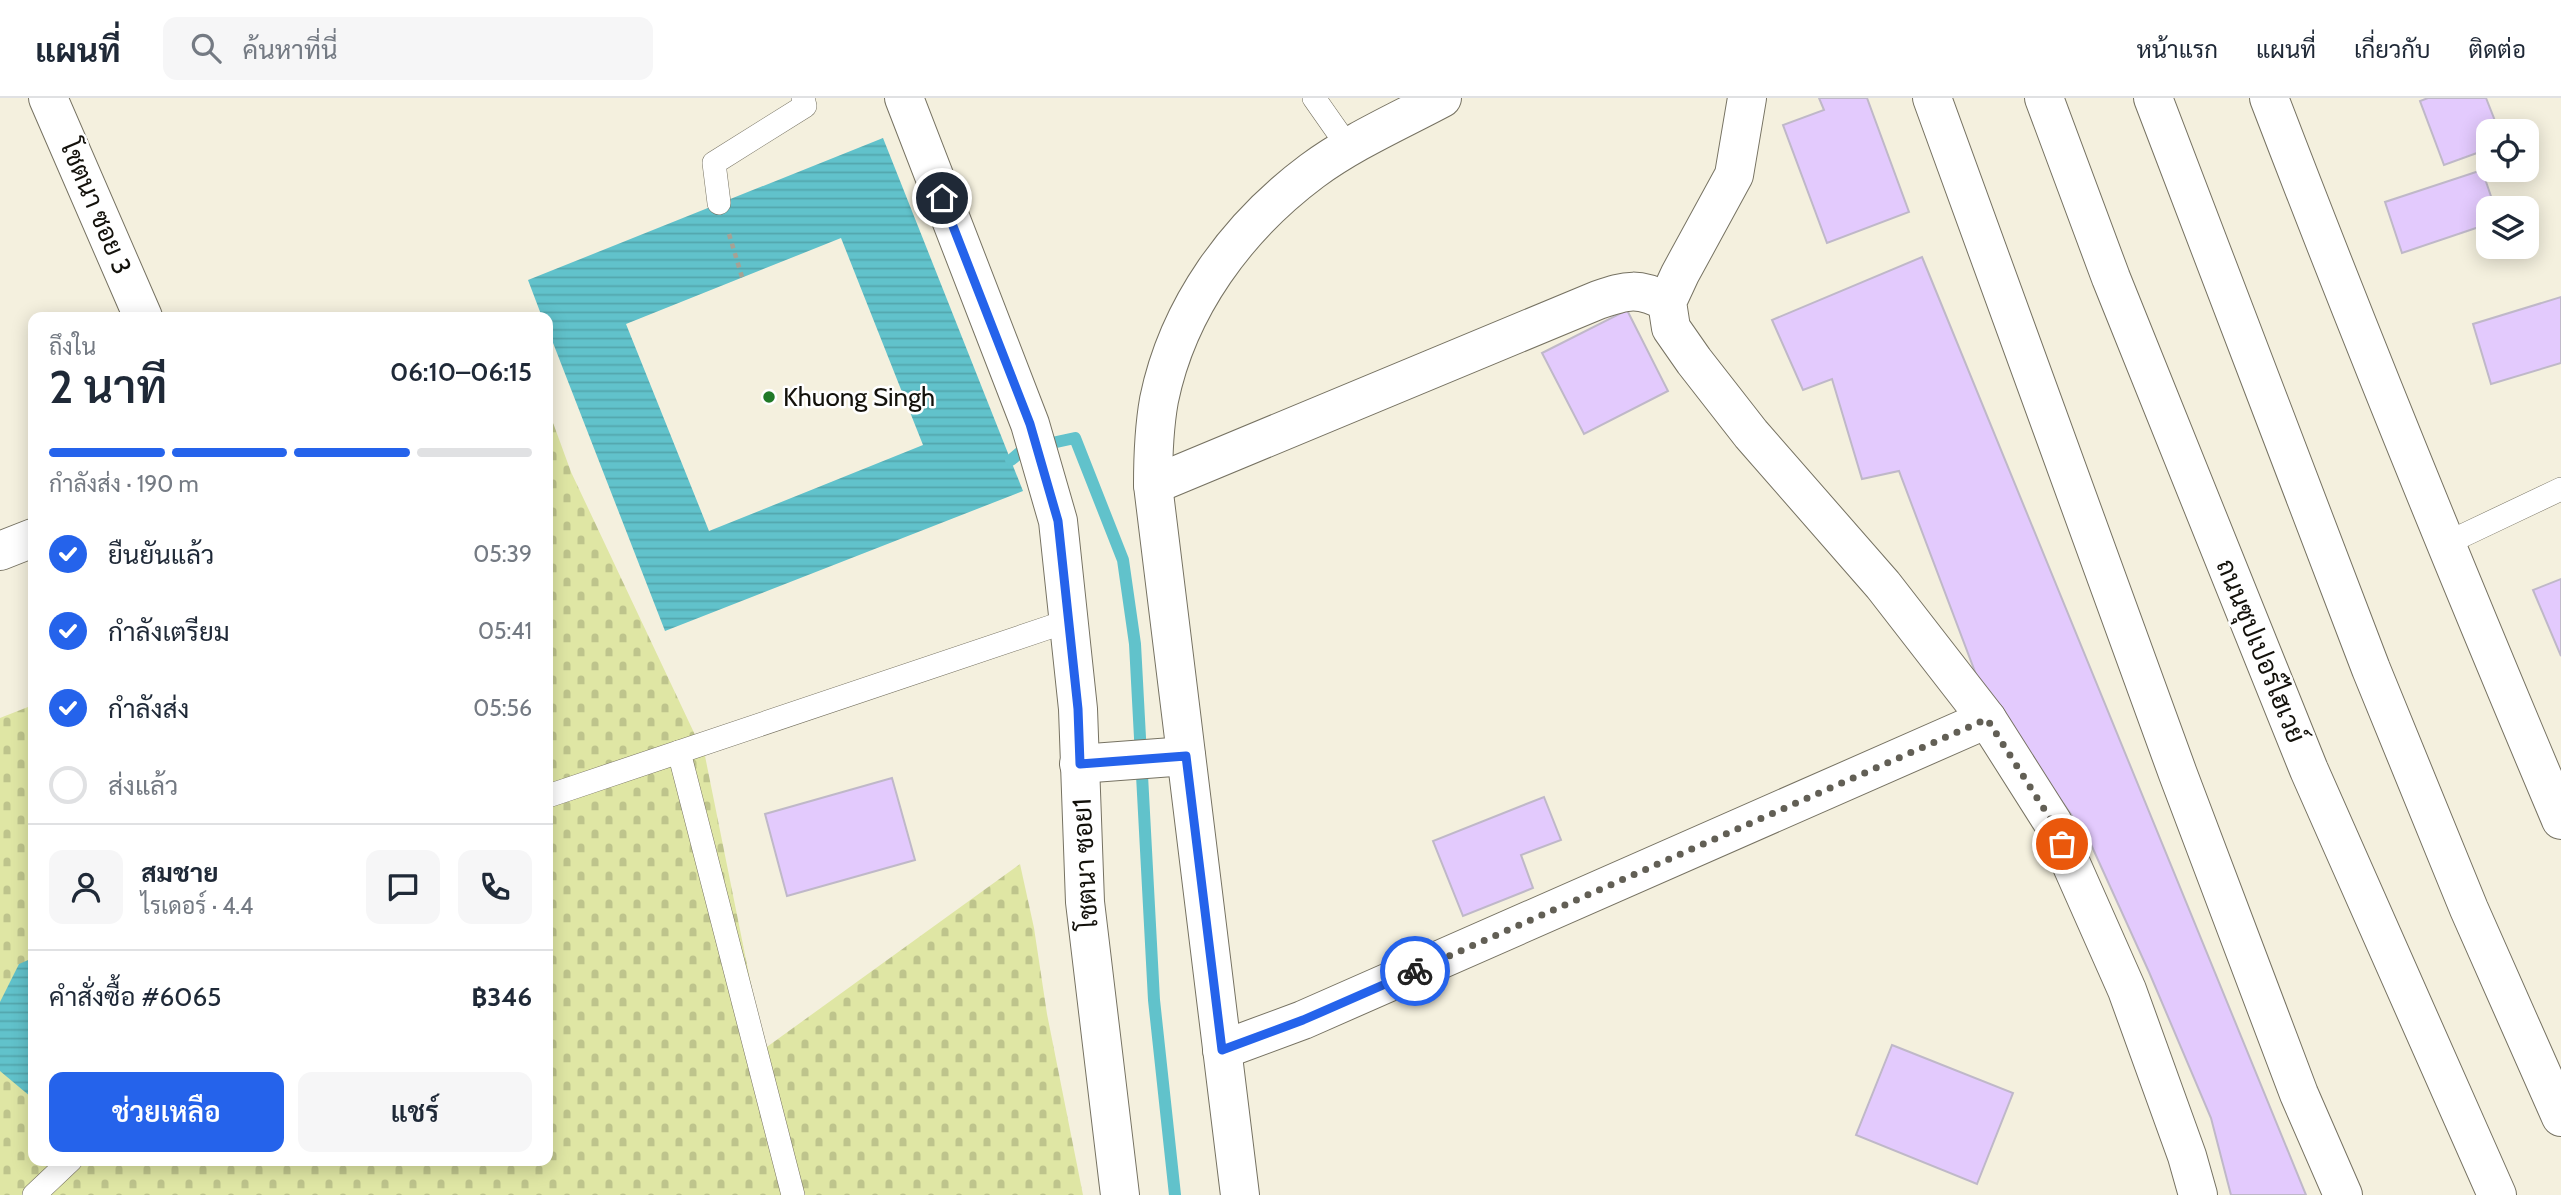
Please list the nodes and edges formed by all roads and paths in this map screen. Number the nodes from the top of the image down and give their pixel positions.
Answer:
1 (48, 98) edge
2 (803, 98) edge
3 (904, 98) edge
4 (1314, 98) edge
5 (1442, 98) edge
6 (1747, 98) edge
7 (1932, 98) edge
8 (2044, 98) edge
9 (2153, 98) edge
10 (2269, 98) edge
11 (1349, 148) junction
12 (719, 203) joint
13 (741, 277) dead end
14 (1667, 302) junction
15 (141, 312) edge
16 (1153, 485) junction
17 (2561, 489) edge
18 (28, 540) edge
19 (2445, 544) junction
20 (0, 551) edge
21 (1068, 621) junction
22 (1987, 719) junction
23 (678, 752) junction
24 (1186, 756) junction
25 (1080, 764) junction
26 (553, 794) edge
27 (2561, 820) edge
28 (1222, 1050) junction
29 (2561, 1117) edge
30 (65, 1166) edge
31 (34, 1195) edge
32 (793, 1195) edge
33 (1120, 1195) edge
34 (1240, 1195) edge
35 (2198, 1195) edge
36 (2343, 1195) edge
37 (2497, 1195) edge

1 - 15 main road, โชตนา ซอย 3
2 - 12 lane
3 - 21 main road, โชตนา ซอย1
4 - 11 lane
5 - 11 main road
6 - 14 main road
7 - 36 main road
8 - 37 main road, ถนนซุปเปอร์ไฮเวย์
9 - 29 main road
10 - 19 main road
11 - 16 main road
12 - 13 path
14 - 16 main road
14 - 22 main road
16 - 24 main road
17 - 19 lane
18 - 20 main road
19 - 27 main road
21 - 23 lane
21 - 25 main road, โชตนา ซอย1
22 - 28 main road
22 - 35 main road
23 - 26 lane
23 - 32 lane
24 - 25 main road
24 - 28 main road
25 - 33 main road, โชตนา ซอย1
28 - 34 main road
30 - 31 lane

